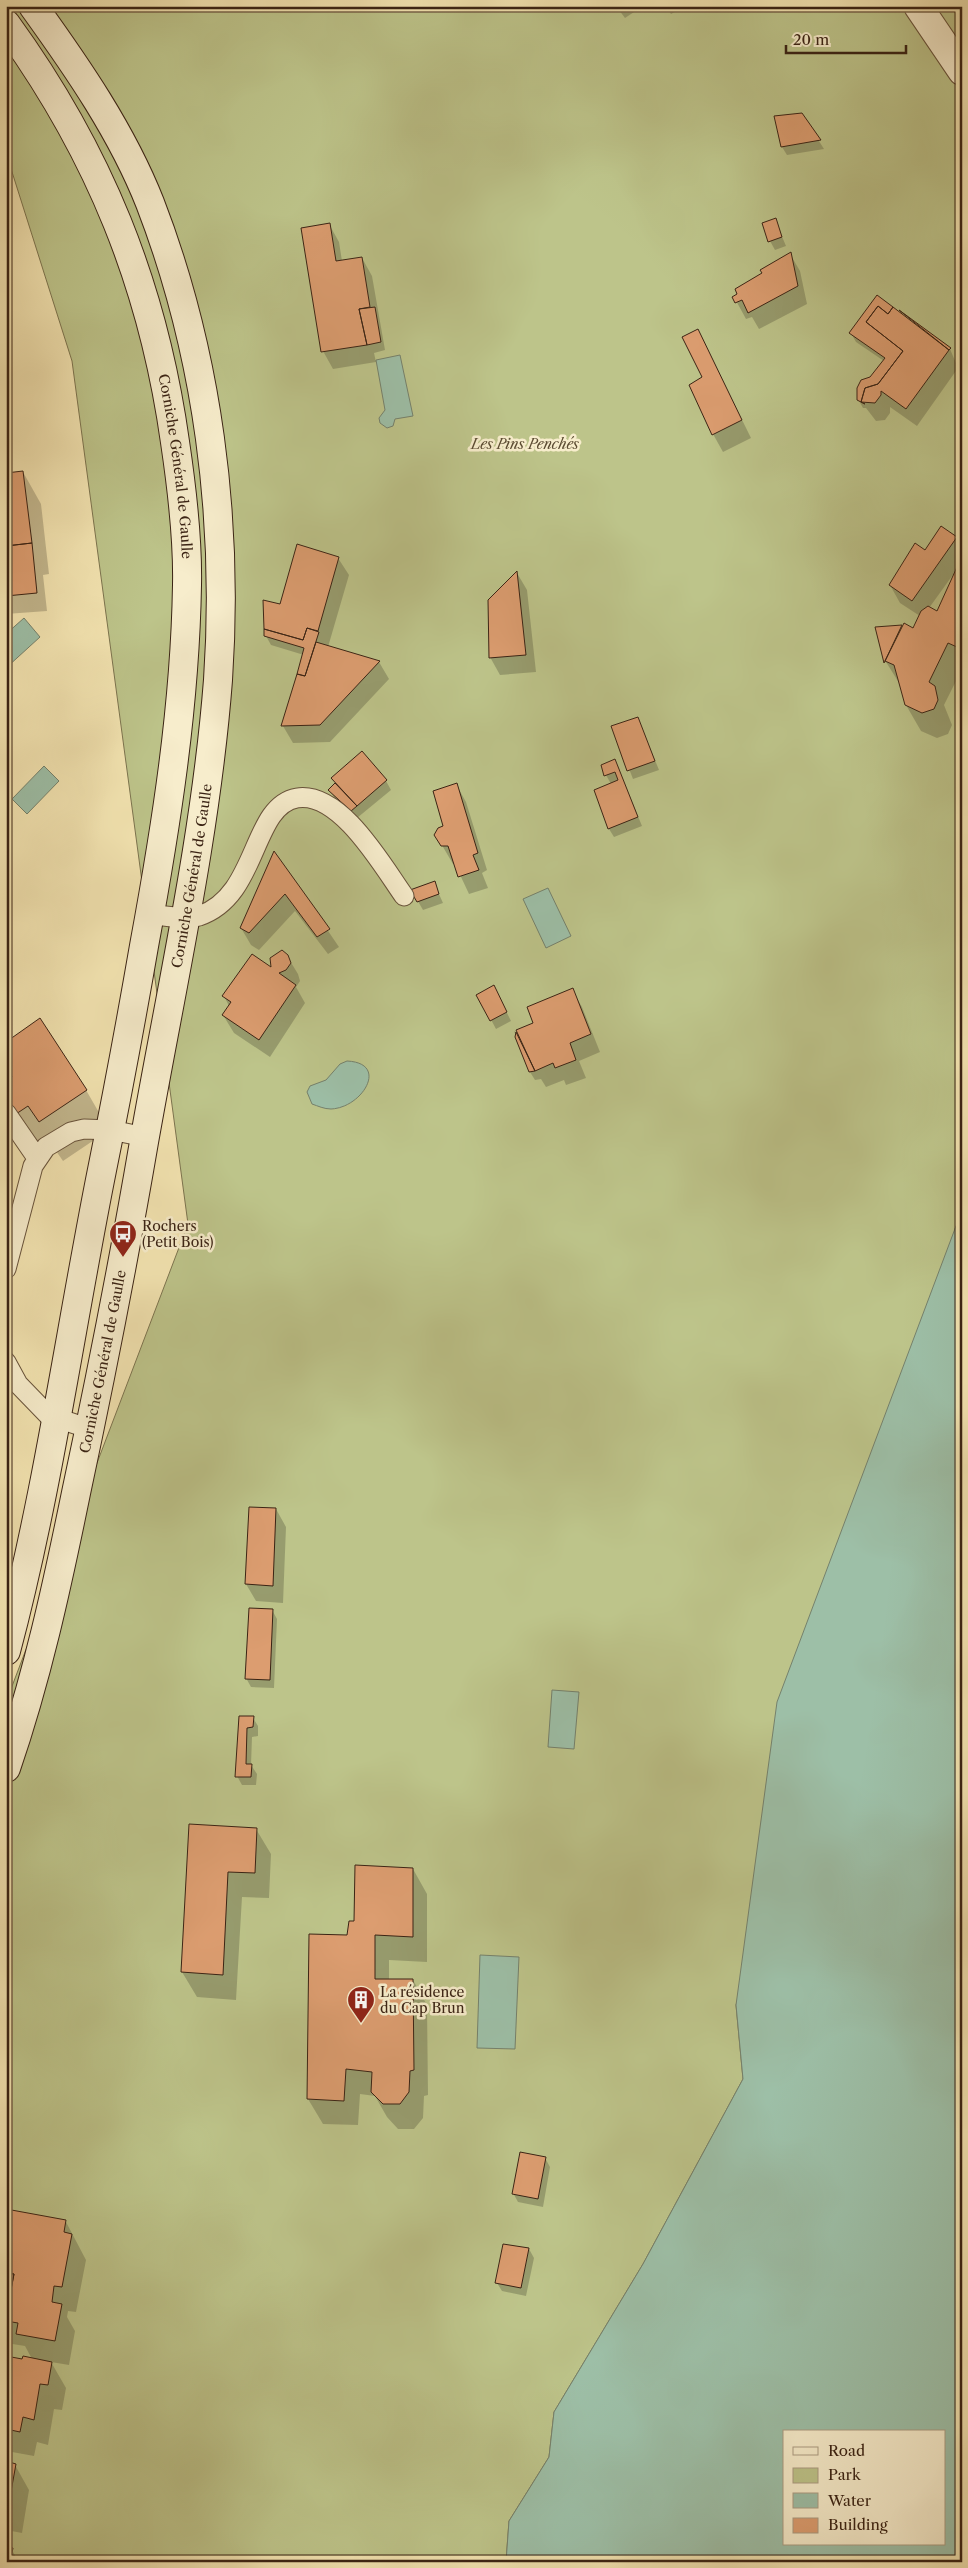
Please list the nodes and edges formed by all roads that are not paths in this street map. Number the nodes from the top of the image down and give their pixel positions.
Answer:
1 (33, 6) edge
2 (918, 6) edge
3 (6, 24) edge
4 (962, 71) edge
5 (404, 896) dead end
6 (150, 914) junction
7 (186, 917) junction
8 (6, 1113) edge
9 (111, 1130) junction
10 (145, 1137) junction
11 (37, 1158) junction
12 (6, 1269) edge
13 (6, 1362) edge
14 (57, 1420) junction
15 (90, 1429) junction
16 (6, 1651) edge
17 (6, 1768) edge

1 - 7 main road, Corniche Général de Gaulle
2 - 4 main road
3 - 6 main road, Corniche Général de Gaulle
5 - 7 lane
6 - 7 lane
6 - 9 main road, Corniche Général de Gaulle
7 - 10 main road, Corniche Général de Gaulle
8 - 11 lane
9 - 10 lane
9 - 11 lane
9 - 14 main road, Corniche Général de Gaulle
10 - 15 main road, Corniche Général de Gaulle
11 - 12 lane
13 - 14 lane
14 - 15 lane
14 - 16 main road, Corniche Général de Gaulle
15 - 17 main road, Corniche Général de Gaulle

